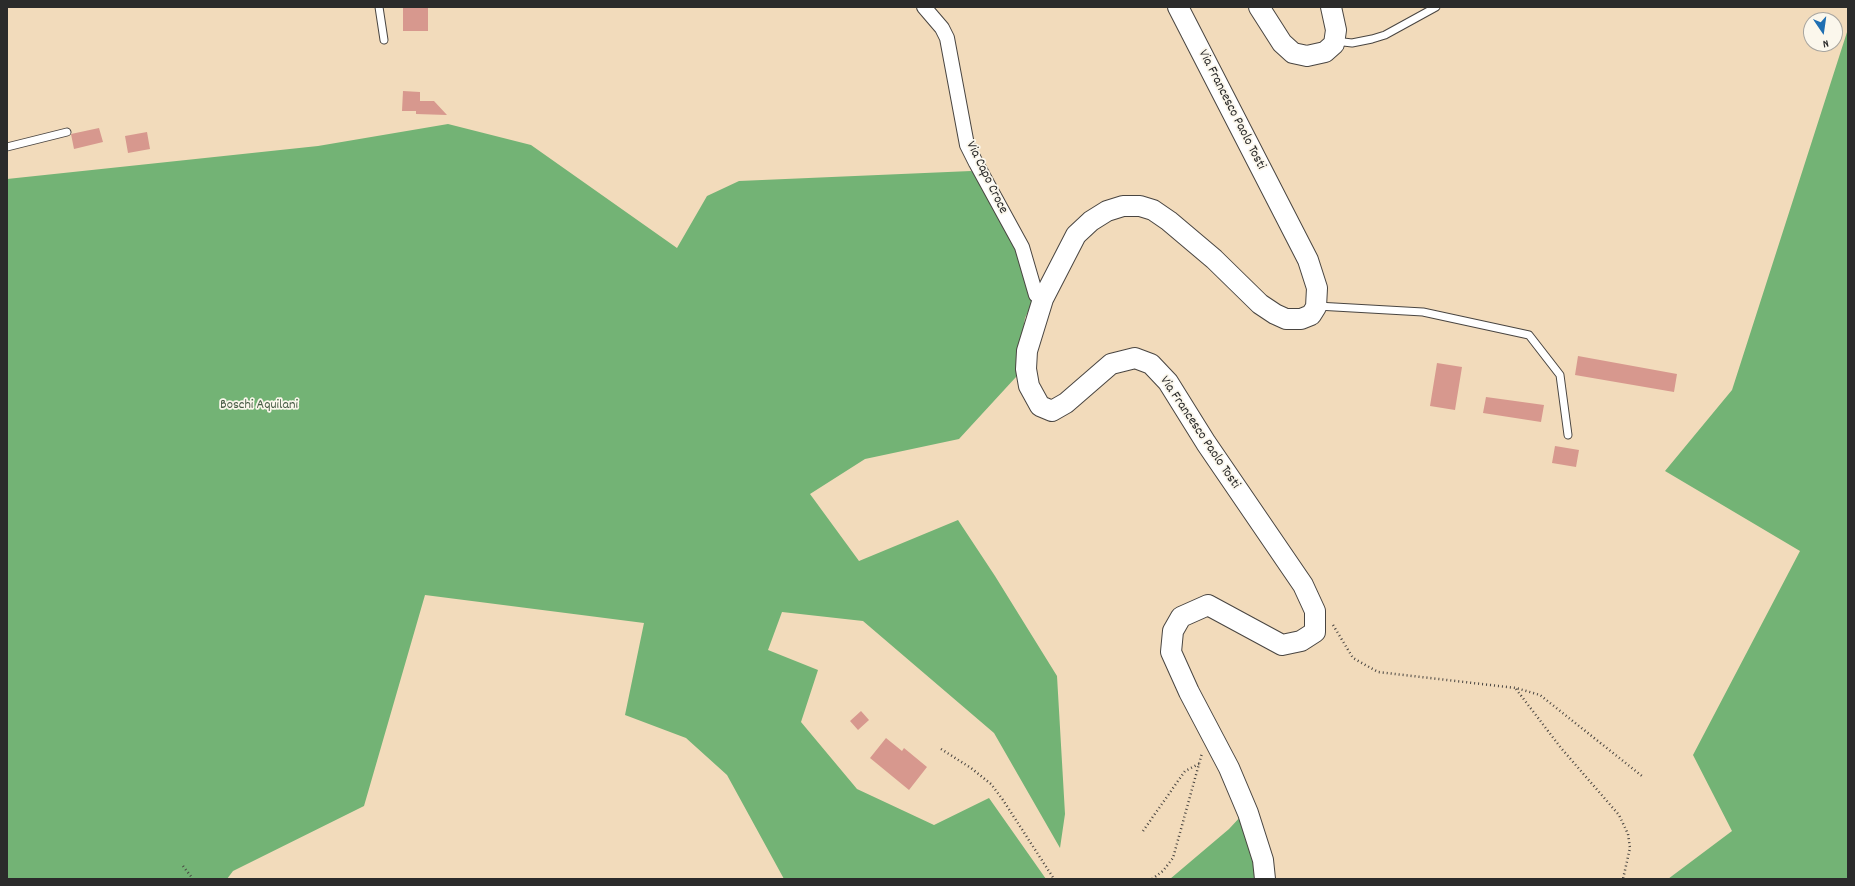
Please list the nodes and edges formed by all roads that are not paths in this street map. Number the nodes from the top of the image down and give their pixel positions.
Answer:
1 (379, 7) edge
2 (924, 7) edge
3 (1178, 7) edge
4 (1259, 7) edge
5 (1331, 7) edge
6 (1436, 7) edge
7 (384, 40) dead end
8 (1335, 41) junction
9 (67, 132) dead end
10 (7, 146) edge
11 (1043, 299) junction
12 (1316, 306) junction
13 (1568, 435) dead end
14 (1265, 879) edge

1 - 7 lane
2 - 11 street, Via Capo Croce
3 - 12 main road, Via Francesco Paolo Tosti
4 - 8 main road
5 - 8 main road
6 - 8 lane
9 - 10 lane
11 - 12 main road, Via Francesco Paolo Tosti
11 - 14 main road, Via Francesco Paolo Tosti
12 - 13 lane

